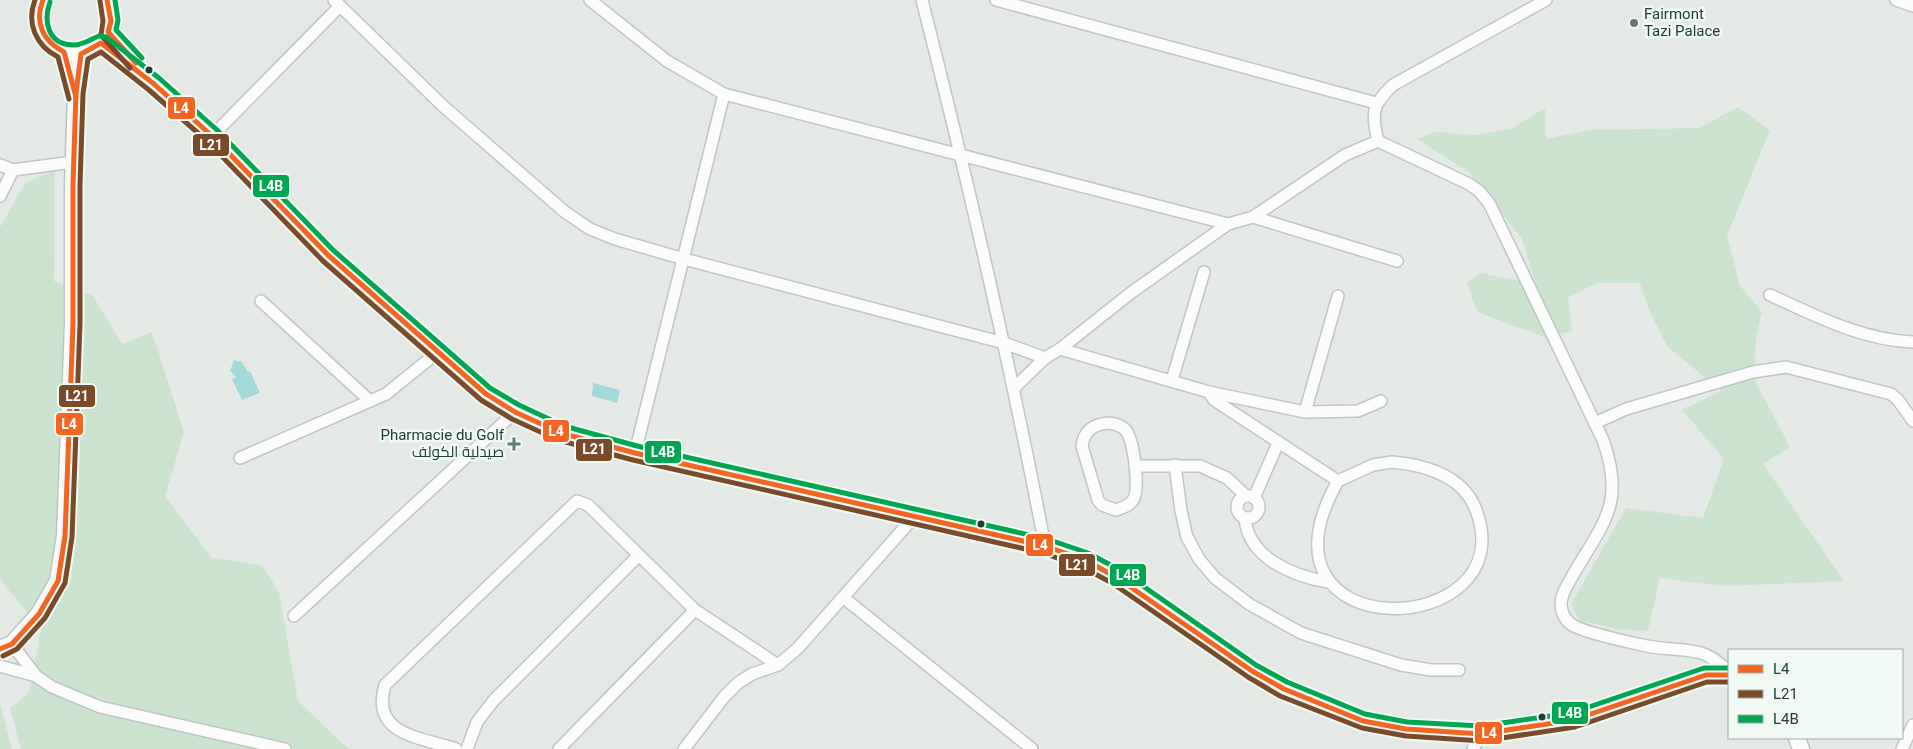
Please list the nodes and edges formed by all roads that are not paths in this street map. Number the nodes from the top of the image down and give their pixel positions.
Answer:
1 (43, 0) edge
2 (106, 0) edge
3 (590, 0) edge
4 (922, 0) edge
5 (996, 0) edge
6 (1546, 0) edge
7 (1896, 0) edge
8 (336, 3) edge
9 (1913, 6) edge
10 (105, 37) junction
11 (64, 52) junction
12 (81, 54) junction
13 (76, 94) junction
14 (724, 94) junction
15 (1376, 102) junction
16 (212, 136) junction
17 (1378, 141) junction
18 (961, 154) junction
19 (74, 162) junction
20 (0, 166) edge
21 (13, 170) junction
22 (0, 196) edge
23 (1253, 217) junction
24 (1228, 224) junction
25 (684, 259) junction
26 (1397, 261) dead end
27 (1204, 272) dead end
28 (1770, 295) dead end
29 (1338, 296) dead end
30 (261, 301) dead end
31 (1913, 342) edge
32 (1004, 343) junction
33 (1060, 349) junction
34 (438, 352) junction
35 (1045, 358) junction
36 (1172, 380) junction
37 (1015, 387) junction
38 (1209, 392) junction
39 (370, 401) junction
40 (1381, 401) dead end
41 (515, 412) junction
42 (1305, 412) junction
43 (1913, 421) edge
44 (1595, 423) junction
45 (1278, 443) junction
46 (635, 453) junction
47 (240, 458) dead end
48 (1135, 466) junction
49 (1175, 466) junction
50 (1338, 481) junction
51 (1250, 497) junction
52 (914, 517) junction
53 (1046, 546) junction
54 (638, 556) junction
55 (1328, 582) junction
56 (844, 598) junction
57 (694, 610) junction
58 (294, 616) dead end
59 (6, 646) edge
60 (778, 665) junction
61 (0, 666) edge
62 (1459, 670) dead end
63 (1728, 670) edge
64 (1728, 675) edge
65 (36, 676) junction
66 (1913, 725) edge
67 (1481, 734) junction
68 (285, 749) edge
69 (456, 749) edge
70 (467, 749) edge
71 (559, 749) edge
72 (684, 749) edge
73 (1032, 749) edge
74 (1474, 749) edge
75 (1902, 749) edge

1 - 11 main road
2 - 10 main road
3 - 14 street
4 - 18 street
5 - 15 street
6 - 15 street
7 - 9 street
8 - 16 street
8 - 25 street
10 - 12 main road
10 - 16 main road
11 - 12 main road
11 - 13 main road
12 - 13 main road
13 - 19 main road
14 - 18 street
14 - 25 street
15 - 17 street
16 - 34 main road
17 - 23 street
17 - 44 street
18 - 24 street
18 - 32 street
19 - 21 street
19 - 59 main road
20 - 21 street
21 - 22 street
23 - 24 street
23 - 26 street
24 - 33 street
25 - 32 street
25 - 46 street
27 - 36 street
28 - 31 street
29 - 42 street
30 - 39 street
32 - 35 street
32 - 37 street
33 - 35 street
33 - 36 street
34 - 39 street
34 - 41 main road
35 - 37 street
36 - 38 street
37 - 53 street
38 - 42 street
38 - 45 street
39 - 47 street
40 - 42 street
41 - 46 main road
41 - 58 street
43 - 44 street
44 - 63 street
45 - 50 street
45 - 51 street
46 - 52 main road
48 - 48 street
48 - 49 street
49 - 51 street
49 - 62 street
50 - 55 street
50 - 55 street
51 - 55 street
52 - 53 main road
52 - 56 street
53 - 67 main road
54 - 57 street
54 - 69 street
54 - 70 street
56 - 60 street
56 - 73 street
57 - 60 street
57 - 71 street
59 - 65 street
60 - 72 street
61 - 65 street
64 - 67 main road
65 - 68 street
66 - 75 street
67 - 74 street

